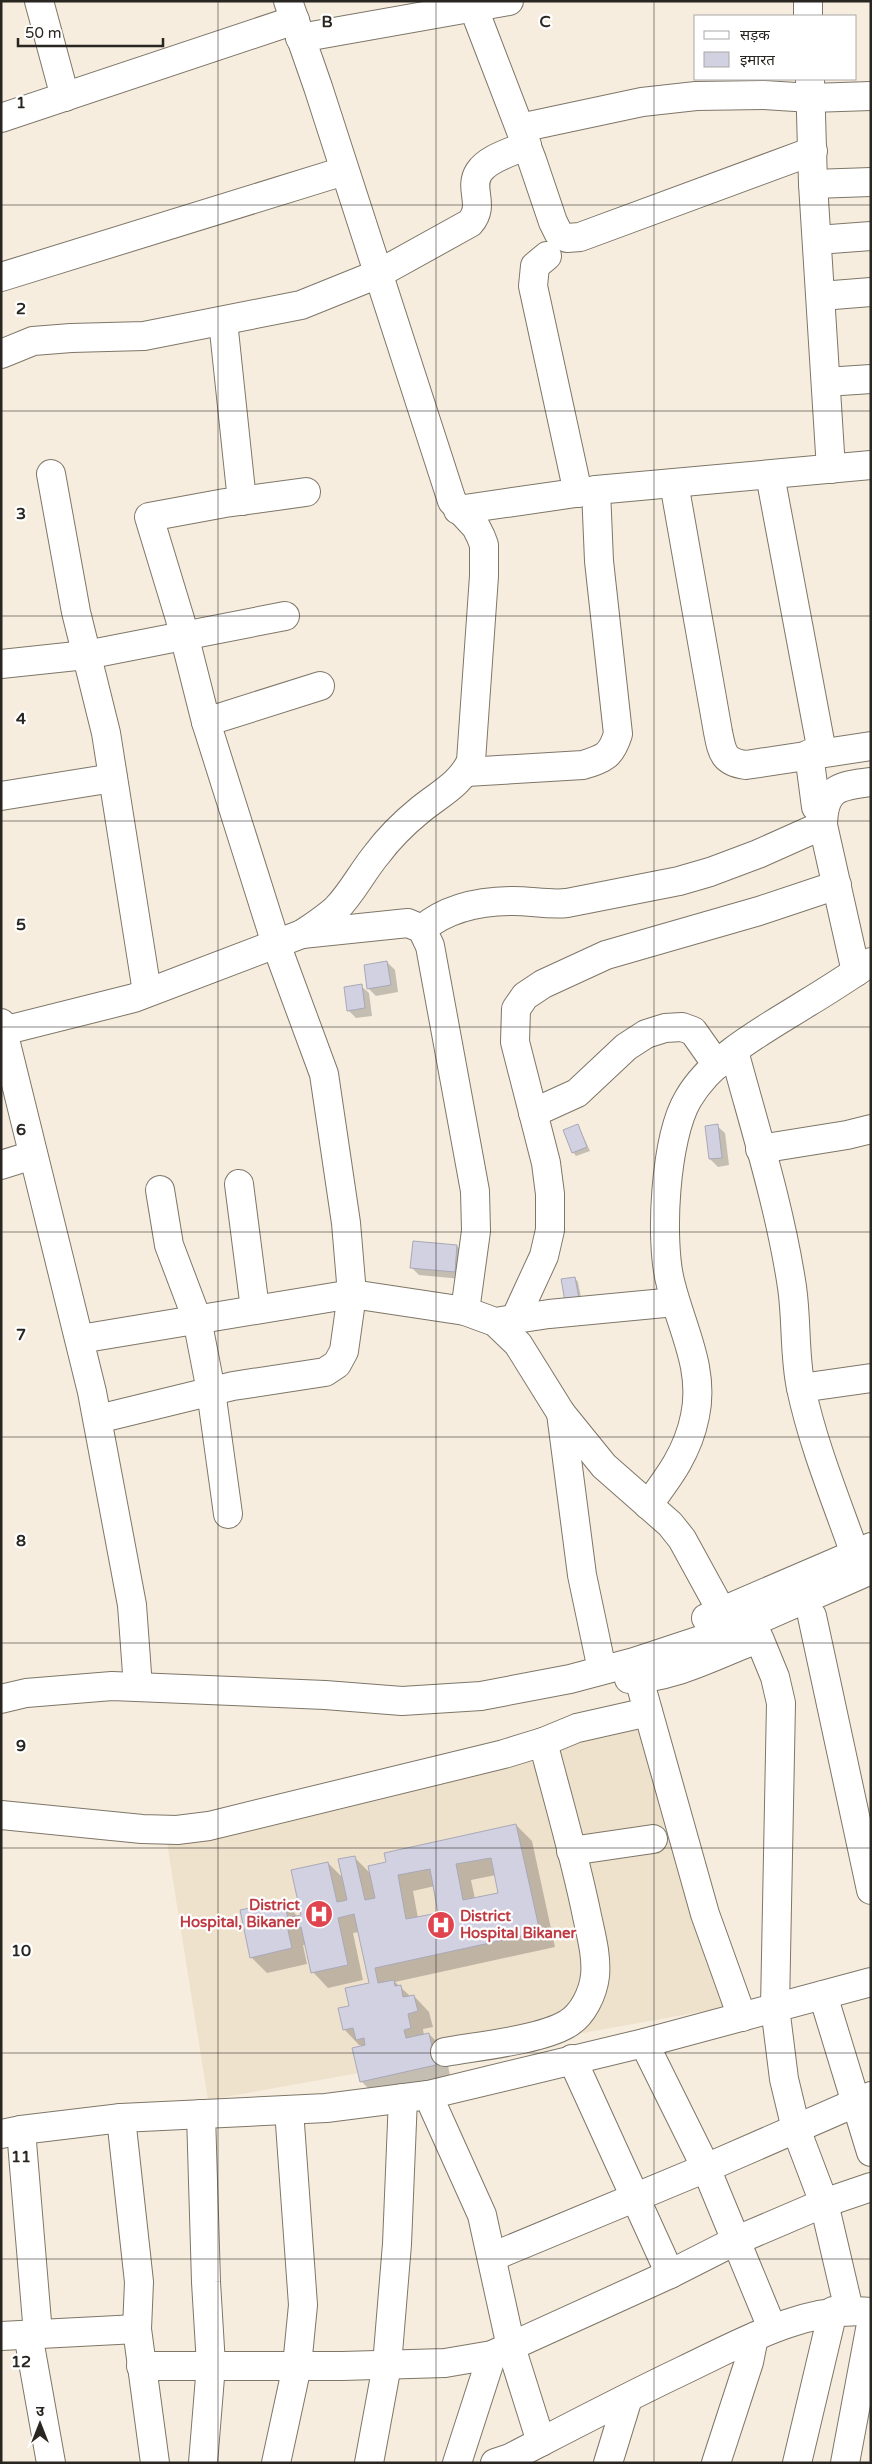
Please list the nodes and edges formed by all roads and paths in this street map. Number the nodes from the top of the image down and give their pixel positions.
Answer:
1 (38, 1) edge
2 (509, 1) edge
3 (808, 1) edge
4 (474, 9) junction
5 (808, 15) edge
6 (294, 20) edge
7 (811, 88) edge
8 (871, 96) edge
9 (65, 97) junction
10 (1, 118) edge
11 (523, 137) junction
12 (813, 151) junction
13 (344, 171) junction
14 (871, 182) edge
15 (814, 184) junction
16 (871, 236) edge
17 (817, 240) junction
18 (547, 256) dead end
19 (378, 274) junction
20 (1, 277) edge
21 (871, 292) edge
22 (821, 296) junction
23 (223, 321) junction
24 (1, 354) edge
25 (871, 379) edge
26 (826, 382) junction
27 (871, 465) edge
28 (831, 469) junction
29 (50, 474) dead end
30 (770, 475) junction
31 (674, 483) junction
32 (306, 492) dead end
33 (587, 492) junction
34 (242, 501) junction
35 (458, 510) junction
36 (285, 616) dead end
37 (184, 636) junction
38 (86, 655) junction
39 (1, 664) edge
40 (320, 686) dead end
41 (206, 722) junction
42 (871, 746) edge
43 (815, 753) junction
44 (466, 772) junction
45 (113, 778) junction
46 (871, 782) edge
47 (1, 796) edge
48 (820, 816) junction
49 (836, 885) junction
50 (422, 929) junction
51 (302, 934) junction
52 (276, 944) junction
53 (863, 967) edge
54 (147, 992) junction
55 (2, 1027) edge
56 (726, 1058) junction
57 (533, 1113) junction
58 (871, 1129) edge
59 (760, 1149) junction
60 (33, 1155) junction
61 (1, 1165) edge
62 (240, 1184) dead end
63 (160, 1190) dead end
64 (352, 1294) junction
65 (675, 1302) junction
66 (255, 1310) junction
67 (465, 1311) junction
68 (197, 1319) junction
69 (505, 1320) junction
70 (80, 1339) junction
71 (871, 1378) edge
72 (801, 1388) junction
73 (211, 1391) junction
74 (561, 1413) junction
75 (98, 1419) junction
76 (648, 1505) junction
77 (228, 1514) dead end
78 (865, 1557) edge
79 (871, 1590) edge
80 (722, 1612) junction
81 (812, 1616) junction
82 (753, 1631) junction
83 (601, 1665) junction
84 (570, 1679) junction
85 (639, 1679) junction
86 (138, 1687) junction
87 (1, 1699) edge
88 (648, 1712) junction
89 (543, 1742) junction
90 (1, 1815) edge
91 (653, 1839) dead end
92 (571, 1851) junction
93 (871, 1890) edge
94 (871, 1982) edge
95 (823, 1995) junction
96 (775, 2008) junction
97 (742, 2017) junction
98 (644, 2042) junction
99 (445, 2052) dead end
100 (572, 2059) junction
101 (415, 2097) junction
102 (863, 2100) edge
103 (288, 2110) junction
104 (201, 2114) junction
105 (121, 2118) junction
106 (796, 2129) junction
107 (11, 2132) edge
108 (871, 2152) edge
109 (706, 2168) junction
110 (871, 2186) edge
111 (634, 2198) junction
112 (824, 2203) junction
113 (735, 2241) junction
114 (492, 2257) junction
115 (670, 2274) junction
116 (856, 2314) edge
117 (137, 2329) junction
118 (763, 2332) junction
119 (33, 2334) junction
120 (1, 2336) edge
121 (501, 2351) junction
122 (211, 2365) junction
123 (387, 2365) junction
124 (141, 2366) junction
125 (297, 2366) junction
126 (628, 2398) junction
127 (542, 2442) junction
128 (504, 2461) edge
129 (51, 2463) edge
130 (155, 2463) edge
131 (203, 2463) edge
132 (276, 2463) edge
133 (369, 2463) edge
134 (457, 2463) edge
135 (608, 2463) edge
136 (716, 2463) edge
137 (797, 2463) edge
138 (845, 2463) edge

1 - 9 street
2 - 4 street
3 - 5 street
4 - 6 street
4 - 11 street
6 - 9 street
6 - 13 street
7 - 8 street
7 - 11 street
7 - 12 street
9 - 10 street
11 - 12 street
11 - 19 street
12 - 15 street
13 - 19 street
13 - 20 street
14 - 15 street
15 - 17 street
16 - 17 street
17 - 22 street
18 - 33 street
19 - 23 street
19 - 35 street
21 - 22 street
22 - 26 street
23 - 24 street
23 - 34 street
25 - 26 street
26 - 28 street
27 - 28 street
28 - 30 street
29 - 38 street
30 - 31 street
30 - 43 street
31 - 33 street
31 - 43 street
32 - 34 street
33 - 35 street
33 - 44 street
34 - 37 street
35 - 44 street
36 - 37 street
37 - 38 street
37 - 41 street
38 - 39 street
38 - 45 street
40 - 41 street
41 - 52 street
42 - 43 street
43 - 48 street
44 - 51 street
45 - 47 street
45 - 54 street
46 - 48 street
48 - 49 street
48 - 50 street
49 - 53 street
49 - 57 street
50 - 51 street
50 - 67 street
51 - 52 street
52 - 54 street
52 - 64 street
53 - 56 street
54 - 55 street
55 - 60 street
56 - 57 street
56 - 59 street
56 - 65 street
57 - 69 street
58 - 59 street
59 - 72 street
60 - 61 street
60 - 70 street
62 - 66 street
63 - 68 street
64 - 66 street
64 - 67 street
64 - 73 street
65 - 69 street
65 - 76 street
66 - 68 street
67 - 69 street
68 - 70 street
68 - 73 street
69 - 74 street
70 - 75 street
71 - 72 street
72 - 78 street
73 - 75 street
73 - 77 street
74 - 76 street
74 - 83 street
75 - 86 street
76 - 80 street
78 - 80 street
78 - 82 street
79 - 81 street
80 - 83 street
81 - 82 street
81 - 93 street
82 - 84 street
82 - 85 street
82 - 96 street
83 - 84 street
84 - 85 street
84 - 86 street
85 - 88 street
86 - 87 street
88 - 89 street
88 - 97 street
89 - 90 street
89 - 92 street
91 - 92 street
92 - 99 street
94 - 95 street
95 - 96 street
95 - 102 street
96 - 97 street
96 - 106 street
97 - 98 street
98 - 100 street
98 - 109 street
100 - 101 street
100 - 111 street
101 - 103 street
101 - 114 street
101 - 123 street
102 - 106 street
102 - 108 street
103 - 104 street
103 - 125 street
104 - 105 street
104 - 122 street
105 - 107 street
105 - 117 street
106 - 109 street
106 - 112 street
107 - 119 street
109 - 111 street
109 - 113 street
110 - 112 street
111 - 114 street
111 - 115 street
112 - 113 street
112 - 116 street
113 - 115 street
113 - 118 street
114 - 121 street
115 - 121 street
116 - 118 street
116 - 137 street
116 - 138 street
117 - 119 street
117 - 124 street
118 - 126 street
118 - 136 street
119 - 120 street
119 - 129 street
121 - 123 street
121 - 127 street
121 - 134 street
122 - 124 street
122 - 125 street
122 - 131 street
123 - 125 street
123 - 133 street
124 - 130 street
125 - 132 street
126 - 127 street
126 - 135 street
127 - 128 street

